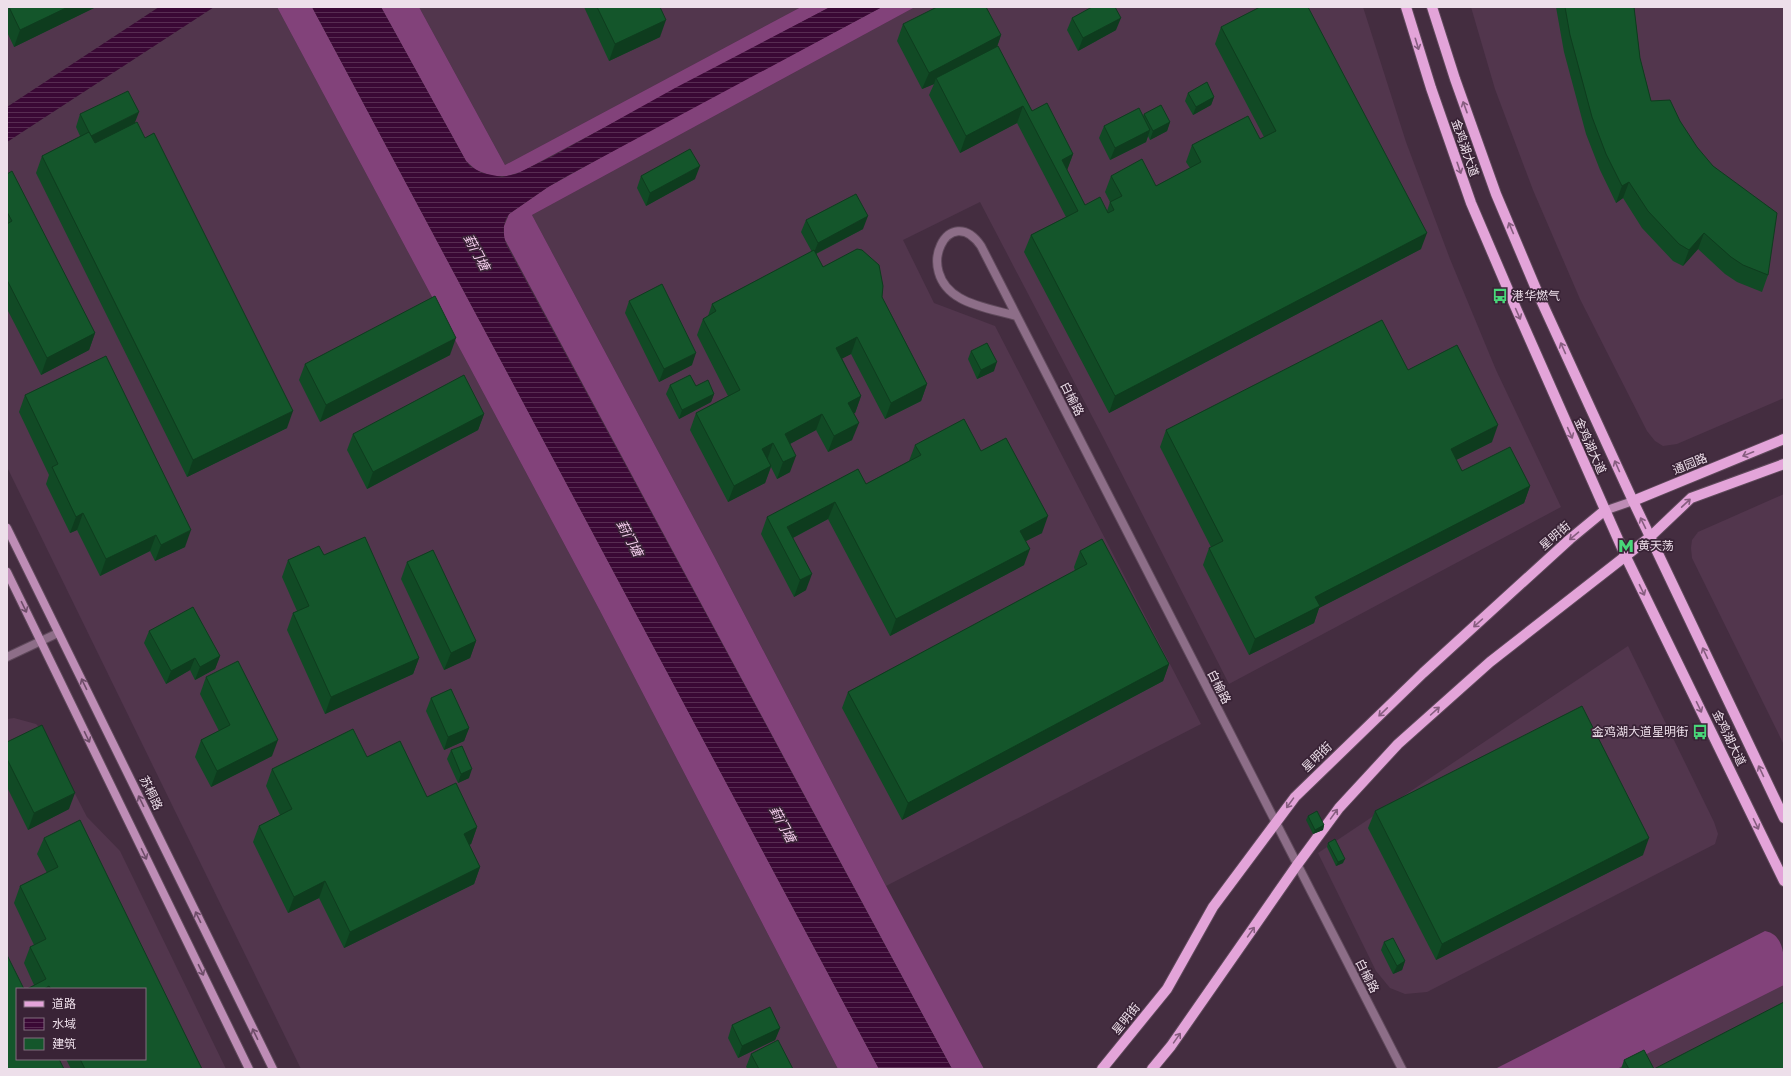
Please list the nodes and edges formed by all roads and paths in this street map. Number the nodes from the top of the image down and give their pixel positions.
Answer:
1 (1406, 7) edge
2 (1432, 7) edge
3 (1016, 316) junction
4 (1784, 439) edge
5 (1784, 464) edge
6 (1633, 501) junction
7 (1604, 511) junction
8 (7, 528) edge
9 (1650, 537) junction
10 (1625, 555) junction
11 (7, 572) edge
12 (58, 633) junction
13 (41, 641) junction
14 (7, 657) edge
15 (1784, 818) edge
16 (1276, 823) junction
17 (1297, 865) junction
18 (1784, 881) edge
19 (249, 1069) edge
20 (273, 1069) edge
21 (1102, 1069) edge
22 (1152, 1069) edge
23 (1402, 1069) edge

1 -> 7 main road, 金鸡湖大道
6 -> 2 main road, 金鸡湖大道
3 - 3 street, 白榆路
3 - 16 street, 白榆路
4 -> 6 main road, 通园路
9 -> 5 main road
6 - 7 main road, 通园路
9 -> 6 main road, 金鸡湖大道
7 - 10 main road, 金鸡湖大道
7 -> 16 main road, 星明街
8 - 12 main road, 苏桐路
9 - 10 main road
15 -> 9 main road, 金鸡湖大道
17 -> 10 main road
10 -> 18 main road, 金鸡湖大道
11 -> 13 main road
12 - 13 street
20 -> 12 main road, 苏桐路
13 - 14 street
13 -> 19 main road
16 - 17 street, 白榆路
16 - 21 main road, 星明街
22 -> 17 main road
17 - 23 street, 白榆路

